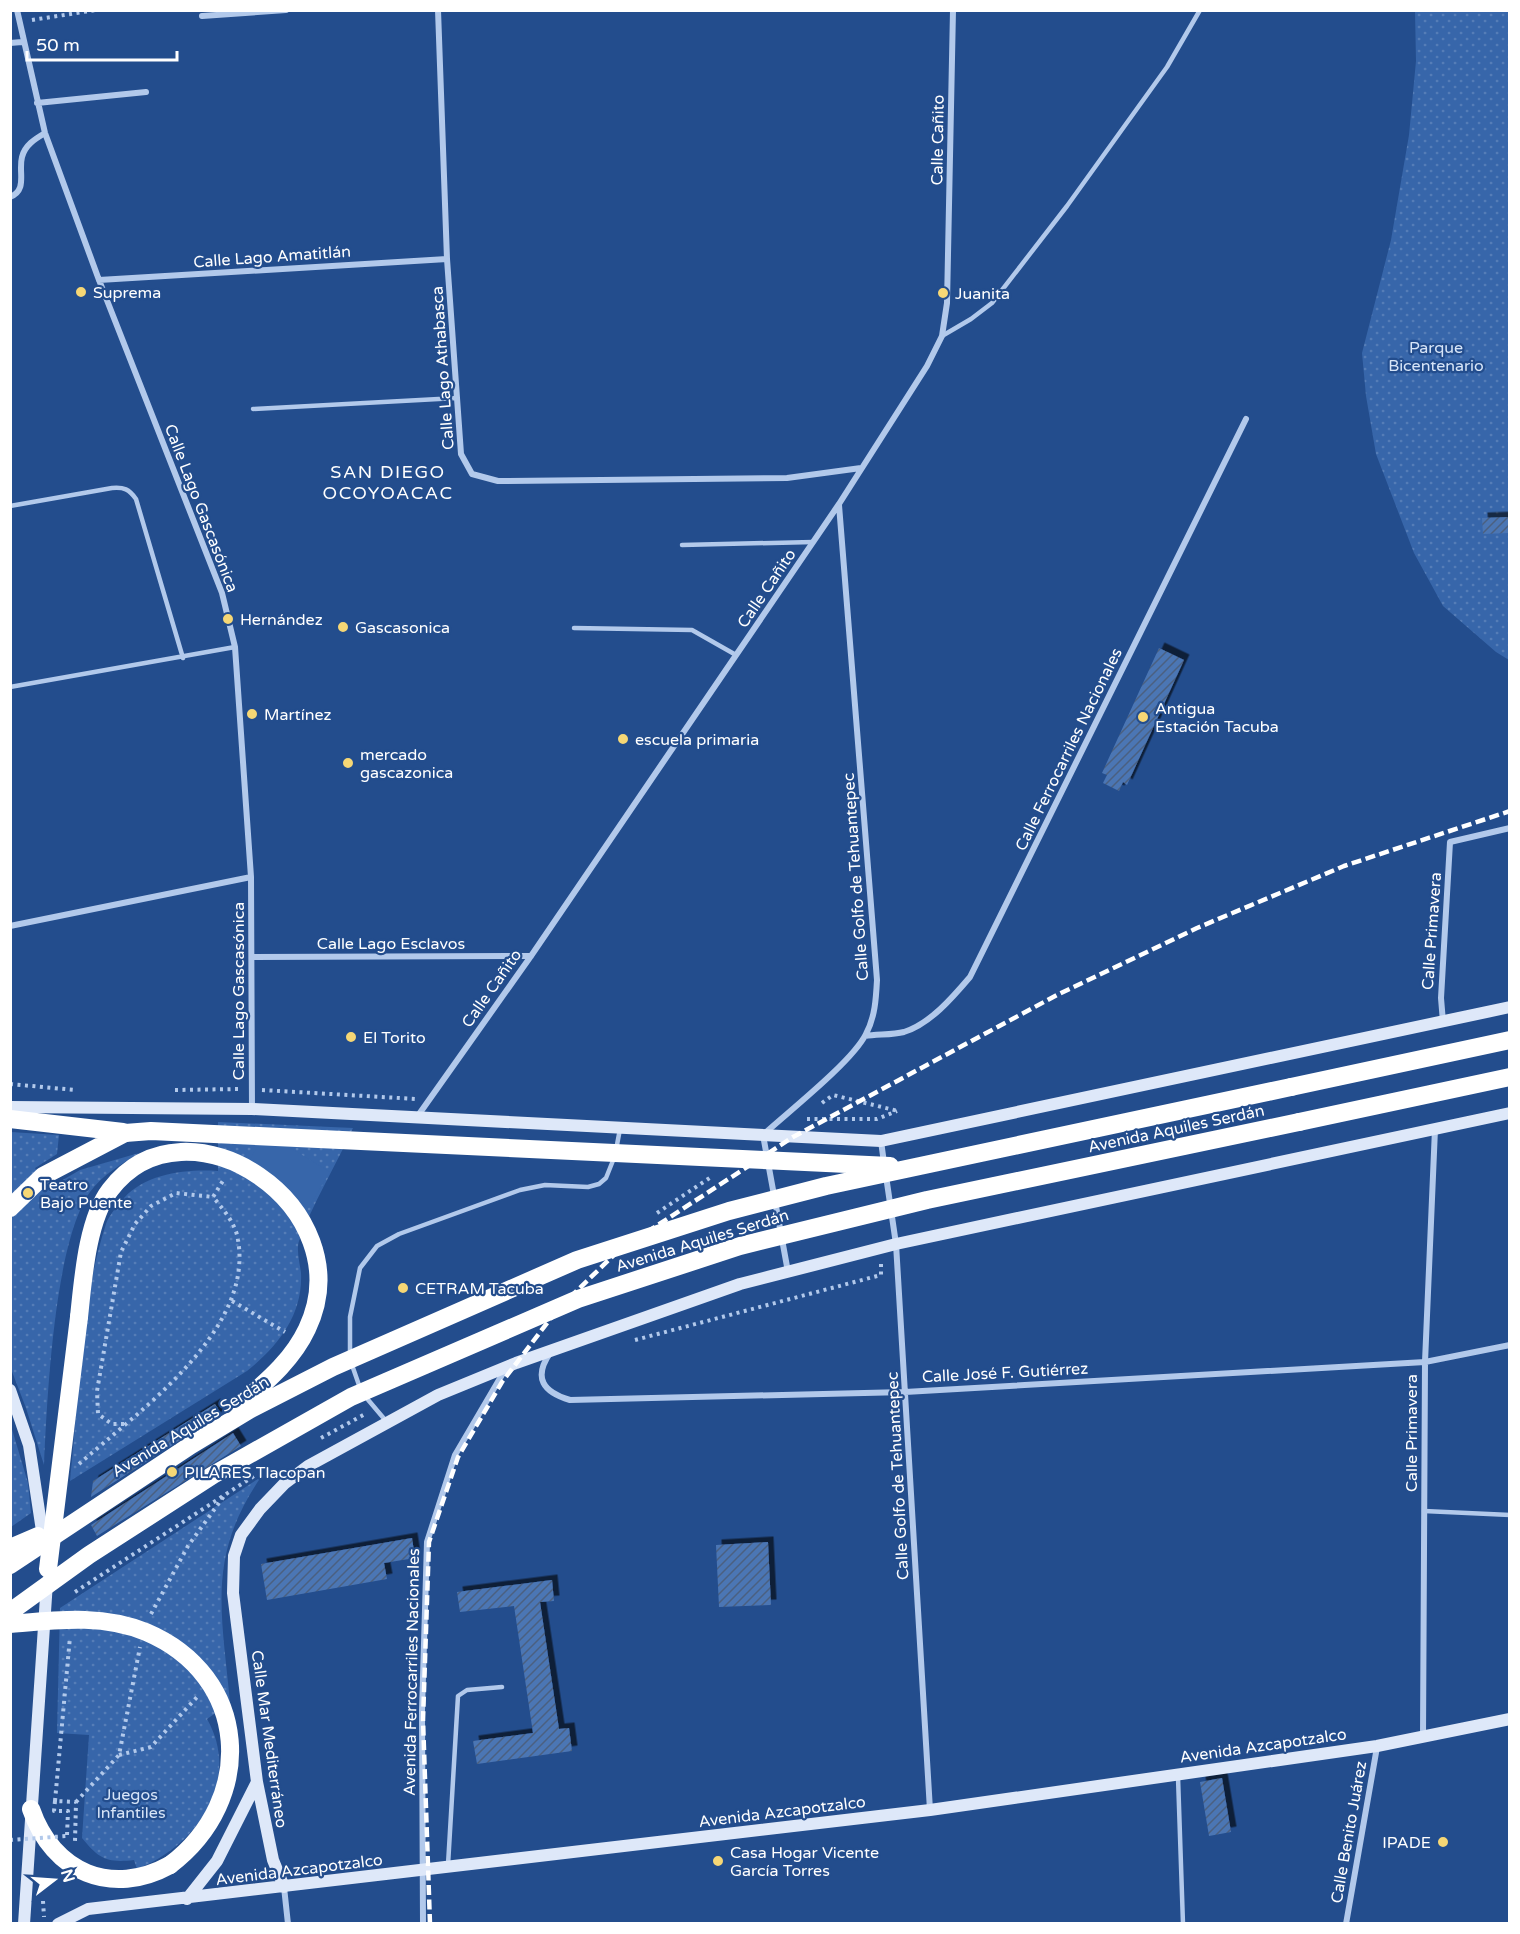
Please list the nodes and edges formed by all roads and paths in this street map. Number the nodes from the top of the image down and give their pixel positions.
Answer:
1 (17, 10) edge
2 (96, 10) edge
3 (286, 10) edge
4 (438, 10) edge
5 (953, 10) edge
6 (1200, 10) edge
7 (202, 16) dead end
8 (19, 22) junction
9 (22, 42) junction
10 (10, 43) edge
11 (147, 92) dead end
12 (37, 103) junction
13 (45, 133) junction
14 (10, 198) edge
15 (447, 259) junction
16 (99, 280) junction
17 (942, 336) junction
18 (457, 398) junction
19 (253, 409) dead end
20 (1246, 419) dead end
21 (861, 468) junction
22 (839, 504) junction
23 (10, 506) edge
24 (813, 542) junction
25 (682, 545) dead end
26 (574, 628) dead end
27 (235, 647) junction
28 (736, 655) junction
29 (183, 658) junction
30 (10, 687) edge
31 (1509, 828) edge
32 (251, 877) junction
33 (10, 926) edge
34 (531, 956) junction
35 (252, 957) junction
36 (1509, 1007) edge
37 (1443, 1022) junction
38 (865, 1036) junction
39 (1509, 1040) edge
40 (1509, 1077) edge
41 (10, 1107) edge
42 (815, 1107) dead end
43 (252, 1109) junction
44 (898, 1111) dead end
45 (806, 1113) dead end
46 (1509, 1113) edge
47 (417, 1117) junction
48 (10, 1119) edge
49 (621, 1128) junction
50 (1435, 1129) junction
51 (125, 1133) junction
52 (768, 1136) junction
53 (881, 1141) junction
54 (919, 1167) junction
55 (716, 1174) dead end
56 (224, 1178) dead end
57 (213, 1197) junction
58 (10, 1208) edge
59 (649, 1218) dead end
60 (896, 1244) junction
61 (788, 1272) junction
62 (232, 1300) junction
63 (292, 1336) dead end
64 (1509, 1345) edge
65 (552, 1350) junction
66 (1425, 1362) junction
67 (507, 1368) junction
68 (10, 1390) edge
69 (905, 1392) junction
70 (388, 1423) junction
71 (124, 1424) junction
72 (190, 1445) junction
73 (58, 1482) junction
74 (1424, 1511) junction
75 (1509, 1515) edge
76 (81, 1517) junction
77 (10, 1548) edge
78 (10, 1565) edge
79 (48, 1569) junction
80 (73, 1581) dead end
81 (74, 1604) dead end
82 (10, 1612) edge
83 (10, 1624) edge
84 (71, 1627) dead end
85 (502, 1688) dead end
86 (202, 1690) dead end
87 (1509, 1719) edge
88 (1423, 1737) junction
89 (1377, 1746) junction
90 (119, 1755) dead end
91 (1178, 1774) junction
92 (256, 1782) junction
93 (55, 1801) dead end
94 (31, 1809) junction
95 (930, 1810) junction
96 (68, 1811) dead end
97 (10, 1840) edge
98 (448, 1867) junction
99 (421, 1870) junction
100 (284, 1887) junction
101 (188, 1899) junction
102 (24, 1923) edge
103 (58, 1923) edge
104 (288, 1923) edge
105 (423, 1923) edge
106 (1183, 1923) edge
107 (1346, 1923) edge

1 - 8 street, Calle Lago Gascasónica
2 - 8 path
3 - 7 street
4 - 15 street, Calle Lago Athabasca
5 - 17 street, Calle Cañito
6 - 17 lane
8 - 9 street, Calle Lago Gascasónica
9 - 10 street
9 - 12 street, Calle Lago Gascasónica
11 - 12 street
12 - 13 street, Calle Lago Gascasónica
13 - 14 street
13 - 16 street, Calle Lago Gascasónica
15 - 16 street, Calle Lago Amatitlán
15 - 18 street, Calle Lago Athabasca
16 - 27 street, Calle Lago Gascasónica
17 - 21 street, Calle Cañito
18 - 19 lane
18 - 21 street, Calle Lago Athabasca
20 - 38 street, Calle Ferrocarriles Nacionales
21 - 22 street, Calle Cañito
22 - 24 street, Calle Cañito
22 - 38 street, Calle Golfo de Tehuantepec
23 - 29 lane
24 - 25 lane
24 - 28 street, Calle Cañito
26 - 28 lane
27 - 29 lane
27 - 32 street, Calle Lago Gascasónica
28 - 34 street, Calle Cañito
29 - 30 lane
31 - 37 street, Calle Primavera
32 - 33 street
32 - 35 street, Calle Lago Gascasónica
34 - 35 street, Calle Lago Esclavos
34 - 47 street, Calle Cañito
35 - 43 street, Calle Lago Gascasónica
36 - 37 street
37 - 53 street
38 - 52 street, Calle Golfo de Tehuantepec
39 - 54 highway, Avenida Aquiles Serdán, bridge
40 - 82 highway, Avenida Aquiles Serdán, bridge
41 - 43 street
42 - 44 path
43 - 47 street
45 - 52 path
46 - 50 street
47 - 49 street
48 - 51 highway
49 - 52 street
49 - 70 lane
50 - 60 street
50 - 66 street, Calle Primavera
51 - 54 highway, bridge
51 - 58 highway
52 - 53 street
52 - 61 street
53 - 60 street, Calle Golfo de Tehuantepec
54 - 72 highway, Avenida Aquiles Serdán, bridge
55 - 59 path
56 - 57 path
57 - 62 path
57 - 71 path
60 - 61 street
60 - 69 street, Calle Golfo de Tehuantepec
61 - 65 street
62 - 63 path
62 - 71 path
64 - 66 street, Calle José F. Gutiérrez
65 - 67 street
65 - 69 street, Calle José F. Gutiérrez
66 - 69 street, Calle José F. Gutiérrez
66 - 74 street, Calle Primavera
67 - 70 street
67 - 99 street, Avenida Ferrocarriles Nacionales
68 - 79 street
69 - 95 street, Calle Golfo de Tehuantepec
70 - 92 street, Calle Mar Mediterráneo
71 - 73 path
72 - 73 highway, bridge
72 - 76 highway, Avenida Aquiles Serdán, bridge
73 - 79 highway
74 - 75 lane
74 - 88 street, Calle Primavera
76 - 77 highway, bridge
76 - 78 highway, Avenida Aquiles Serdán, bridge
79 - 94 street
80 - 81 path
83 - 94 highway, bridge
84 - 93 path
85 - 98 lane
86 - 90 path
87 - 88 street, Avenida Azcapotzalco
88 - 89 street, Avenida Azcapotzalco
89 - 91 street, Avenida Azcapotzalco
89 - 107 street, Calle Benito Juárez
91 - 95 street, Avenida Azcapotzalco
91 - 106 lane
92 - 100 street, Calle Mar Mediterráneo
92 - 101 street
94 - 102 street
95 - 98 street, Avenida Azcapotzalco
96 - 97 path, bridge
98 - 99 street, Avenida Azcapotzalco
99 - 100 street, Avenida Azcapotzalco
99 - 105 street, Avenida Ferrocarriles Nacionales
100 - 101 street, Avenida Azcapotzalco
100 - 104 street, Calle Mar Mediterráneo
101 - 103 street, Avenida Azcapotzalco

